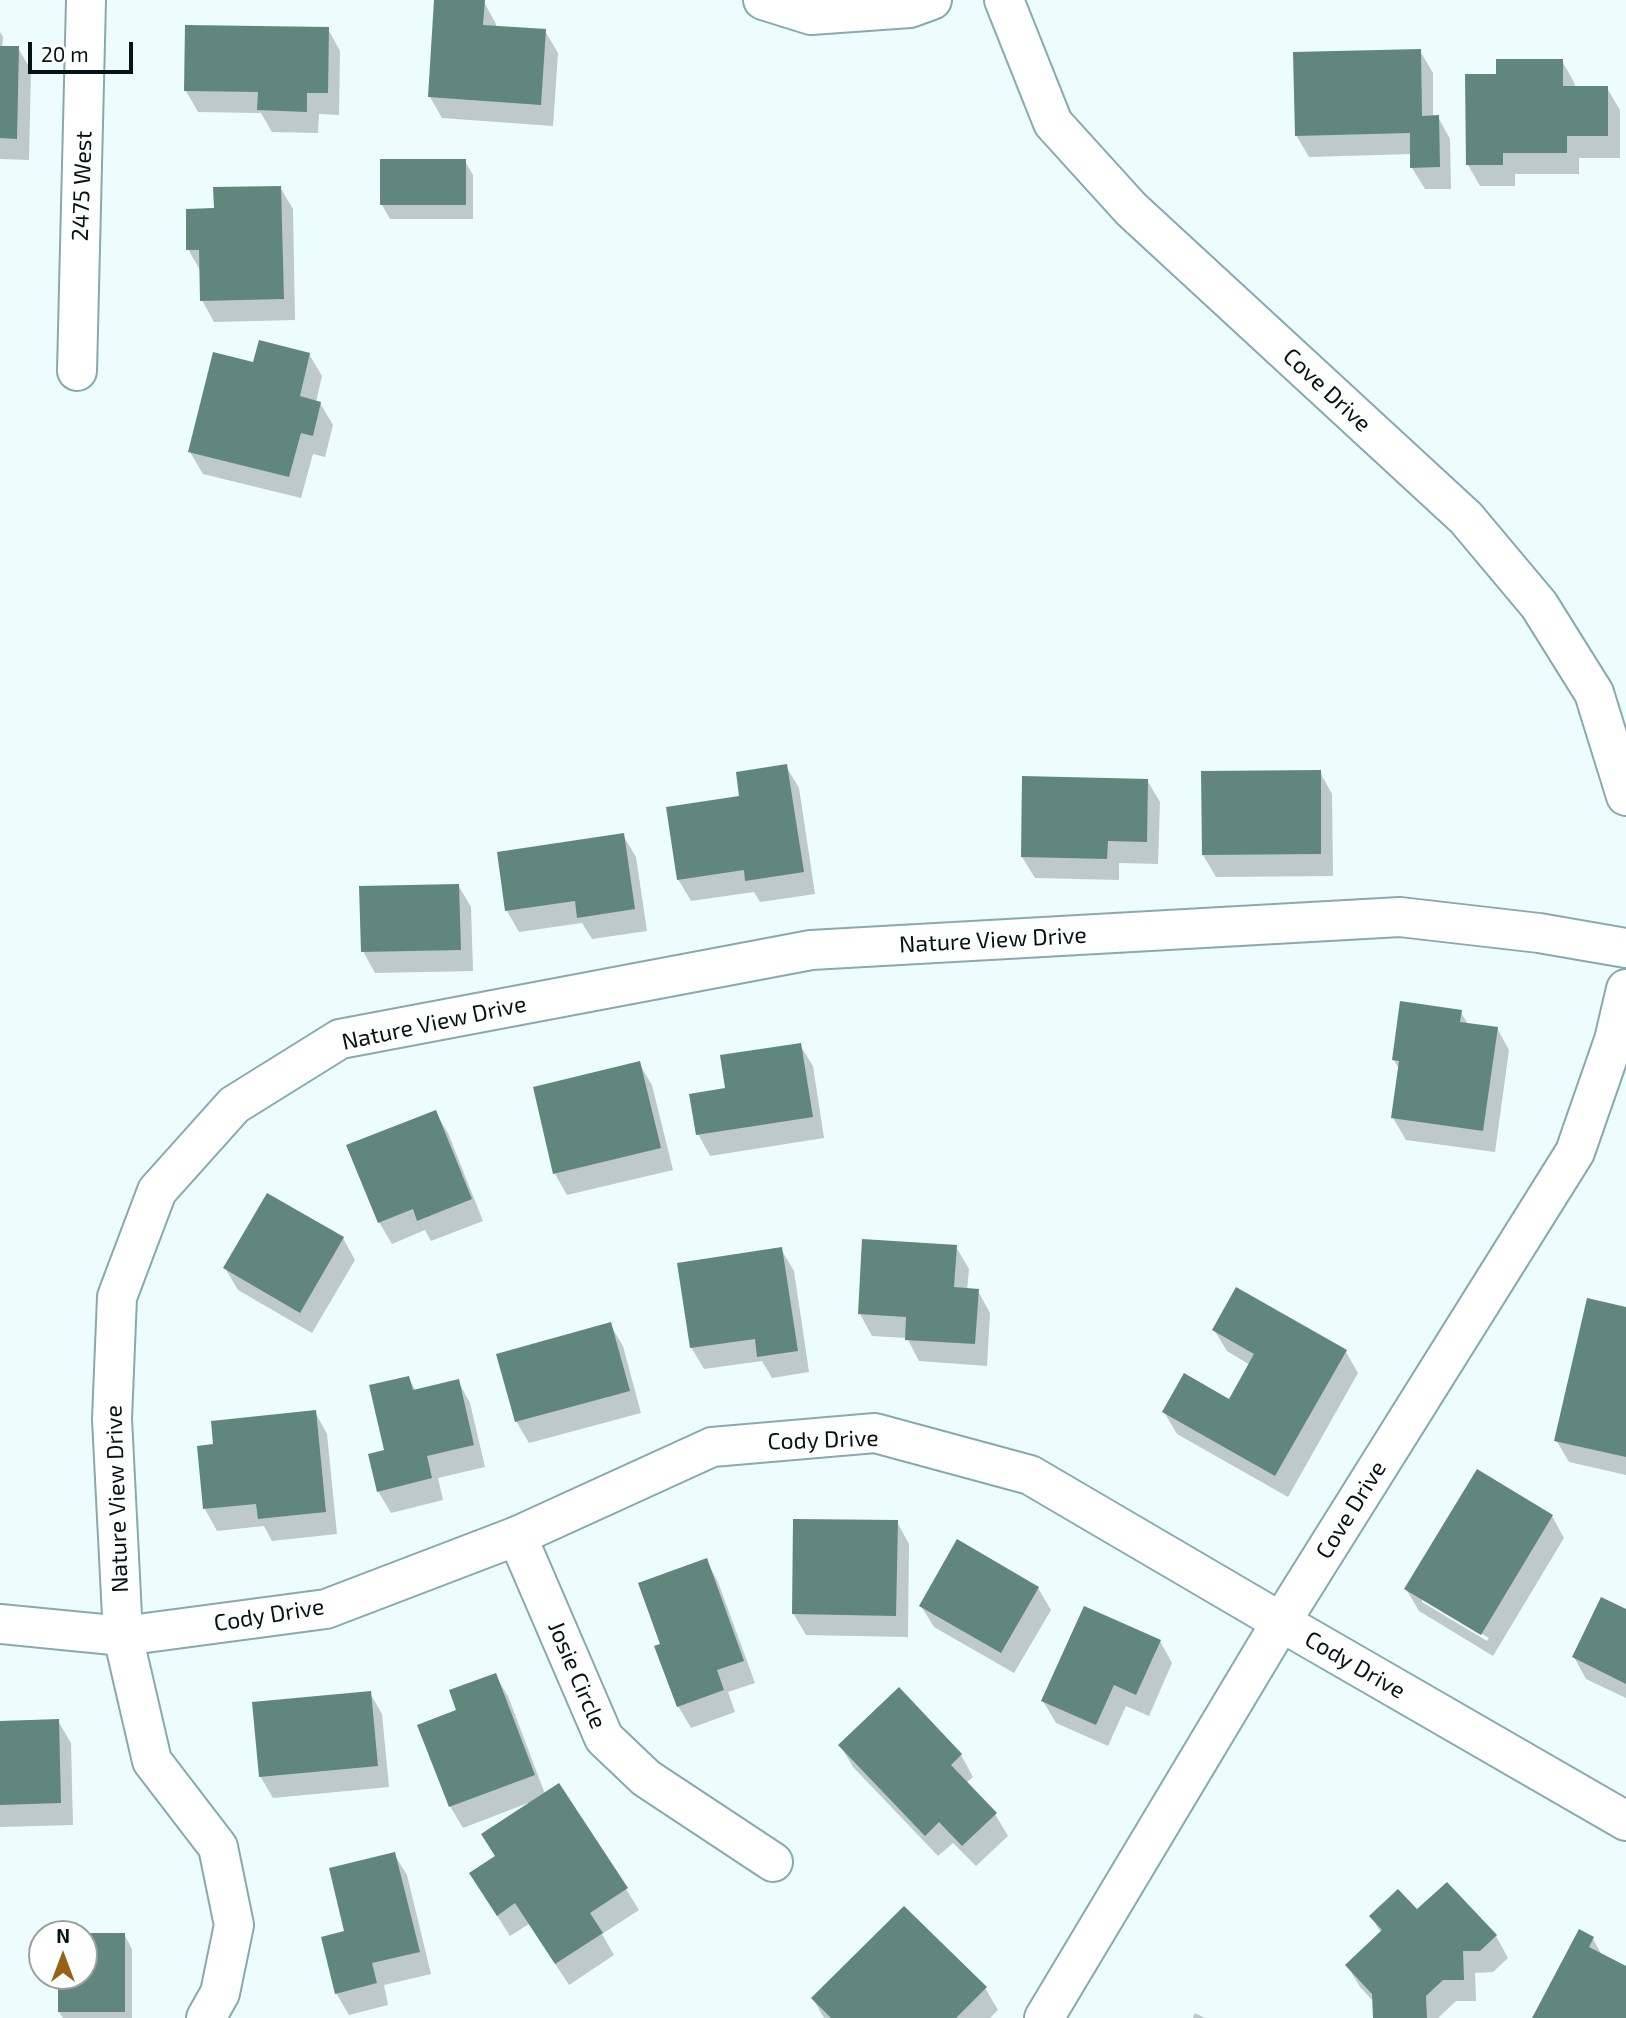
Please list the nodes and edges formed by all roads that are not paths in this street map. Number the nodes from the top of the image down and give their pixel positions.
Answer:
1 (86, 0) edge
2 (763, 0) edge
3 (932, 0) edge
4 (1004, 0) edge
5 (77, 371) dead end
6 (1626, 796) edge
7 (1626, 948) edge
8 (1626, 989) edge
9 (517, 1536) junction
10 (1280, 1622) junction
11 (0, 1624) edge
12 (123, 1636) junction
13 (1626, 1821) edge
14 (773, 1861) dead end
15 (206, 2018) edge
16 (1044, 2018) edge

1 - 5 street, 2475 West
2 - 3 street
4 - 6 street, Cove Drive
7 - 12 street, Nature View Drive
8 - 10 street, Cove Drive
9 - 10 street, Cody Drive
9 - 12 street, Cody Drive
9 - 14 street, Josie Circle
10 - 13 street, Cody Drive
10 - 16 street, Cove Drive
11 - 12 street, Cody Drive
12 - 15 street, Nature View Drive

